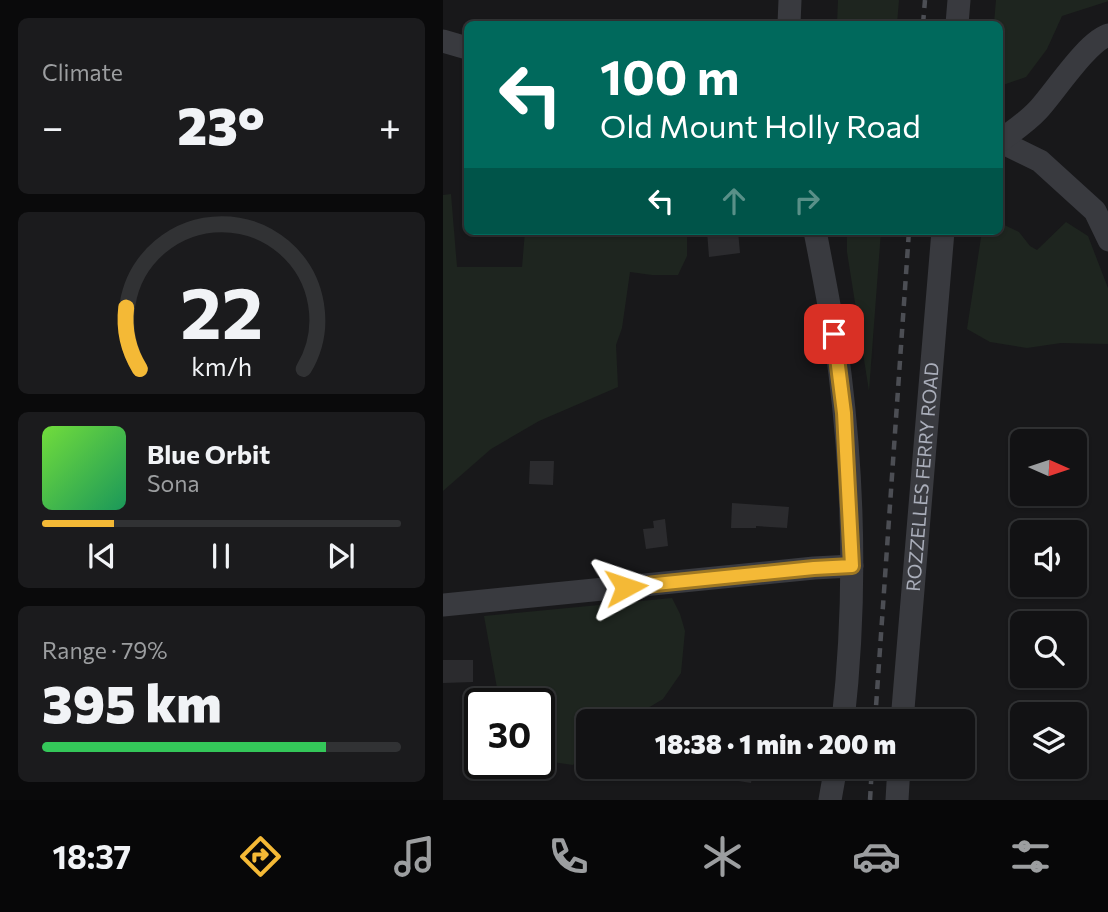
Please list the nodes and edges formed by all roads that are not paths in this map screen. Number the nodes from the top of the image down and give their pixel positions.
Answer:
1 (790, 0) edge
2 (959, 0) edge
3 (789, 21) edge
4 (957, 21) edge
5 (1108, 35) edge
6 (443, 41) edge
7 (464, 47) edge
8 (1003, 139) edge
9 (1003, 142) edge
10 (816, 235) edge
11 (943, 235) edge
12 (1108, 240) edge
13 (852, 566) junction
14 (443, 605) edge
15 (844, 709) edge
16 (903, 709) edge
17 (834, 779) edge
18 (898, 779) edge
19 (830, 800) edge
20 (897, 800) edge

1 - 3 street
2 - 4 street
5 - 8 street
6 - 7 street
9 - 12 street
10 - 13 street
11 - 16 street, ROZZELLES FERRY ROAD
13 - 14 street
13 - 15 street
17 - 19 street
18 - 20 street

